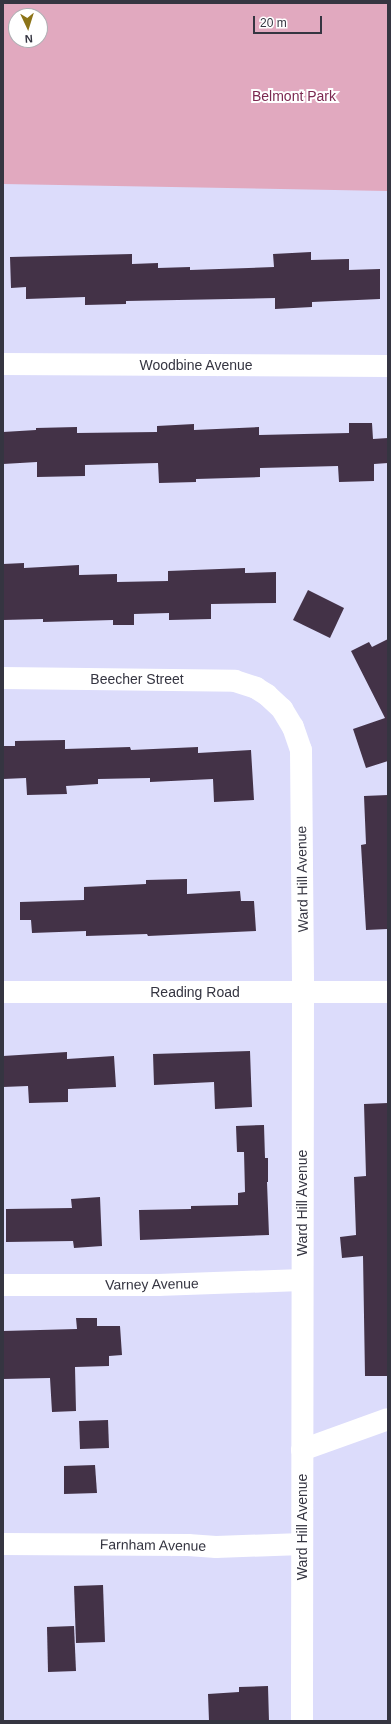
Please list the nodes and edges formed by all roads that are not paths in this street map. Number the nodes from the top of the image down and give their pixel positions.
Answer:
1 (3, 364) edge
2 (388, 366) edge
3 (3, 678) edge
4 (267, 695) joint
5 (3, 992) edge
6 (303, 992) junction
7 (388, 992) edge
8 (302, 1280) junction
9 (3, 1285) edge
10 (388, 1420) edge
11 (302, 1450) junction
12 (3, 1544) edge
13 (302, 1544) junction
14 (302, 1721) edge

1 - 2 street, Woodbine Avenue
3 - 4 street, Beecher Street
4 - 6 street, Ward Hill Avenue
5 - 6 street, Reading Road
6 - 7 street, Reading Road
6 - 8 street, Ward Hill Avenue
8 - 9 street, Varney Avenue
8 - 11 street, Ward Hill Avenue
10 - 11 street
11 - 13 street, Ward Hill Avenue
12 - 13 street, Farnham Avenue
13 - 14 street, Ward Hill Avenue

